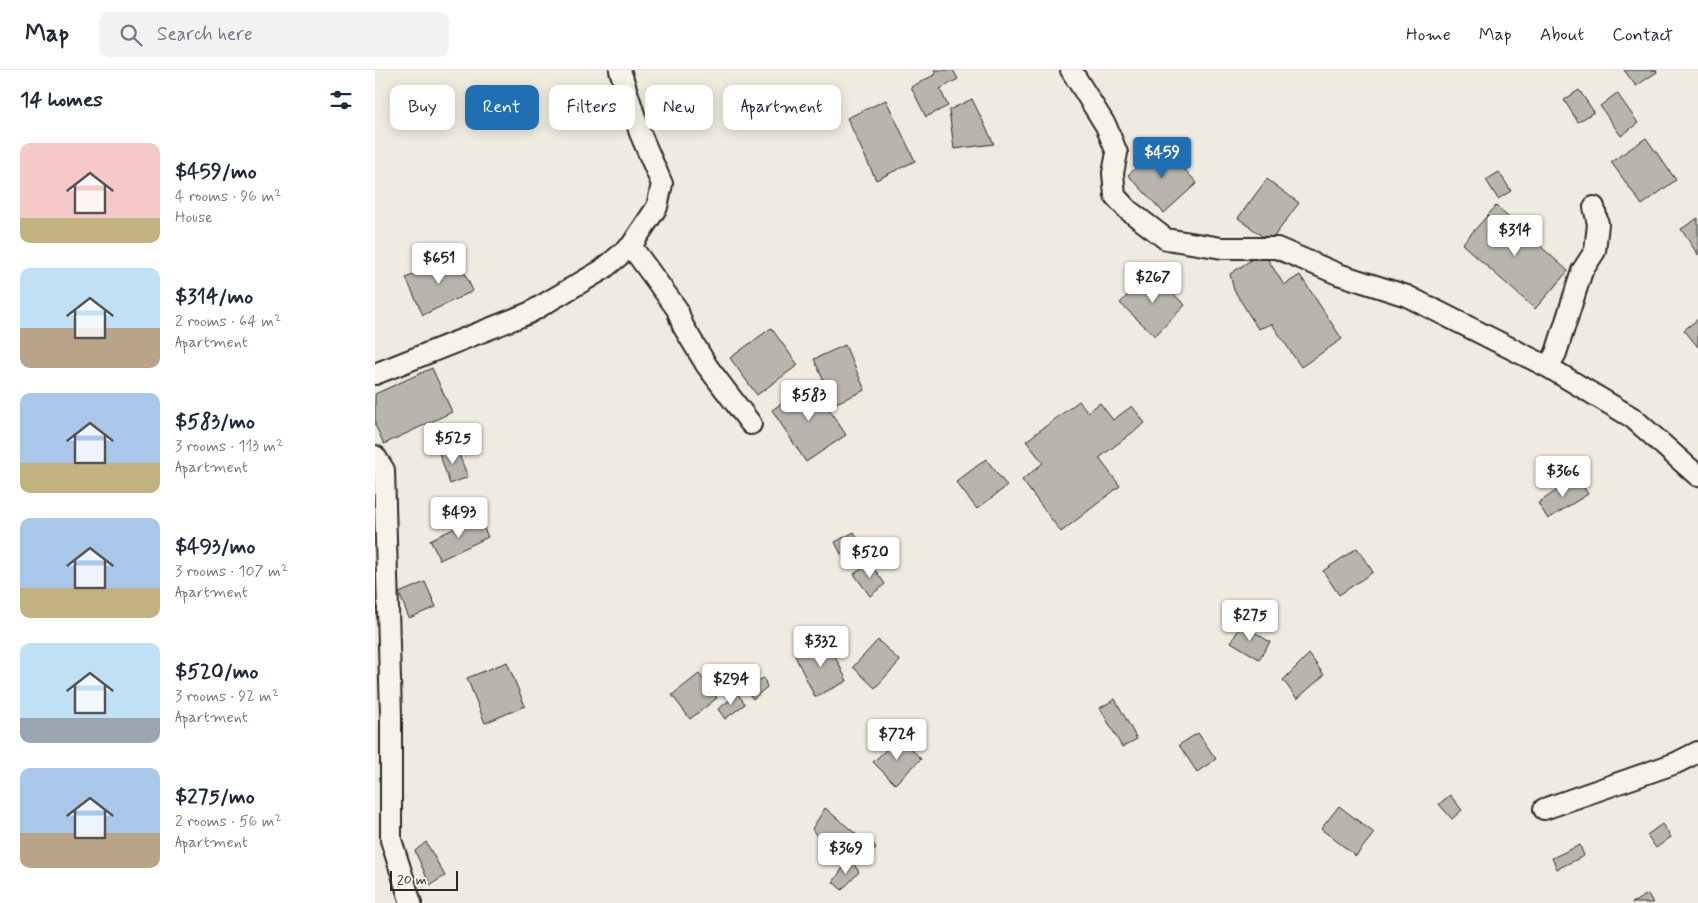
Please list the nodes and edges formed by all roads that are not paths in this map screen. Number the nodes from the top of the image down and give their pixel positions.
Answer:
1 (620, 70) edge
2 (1071, 70) edge
3 (1594, 207) dead end
4 (631, 246) junction
5 (1548, 367) junction
6 (375, 374) edge
7 (751, 424) dead end
8 (375, 456) edge
9 (1698, 476) edge
10 (1698, 752) edge
11 (1543, 810) dead end
12 (411, 903) edge

1 - 4 street
2 - 5 street
3 - 5 street
4 - 6 street
4 - 7 street
5 - 9 street
8 - 12 street
10 - 11 street

